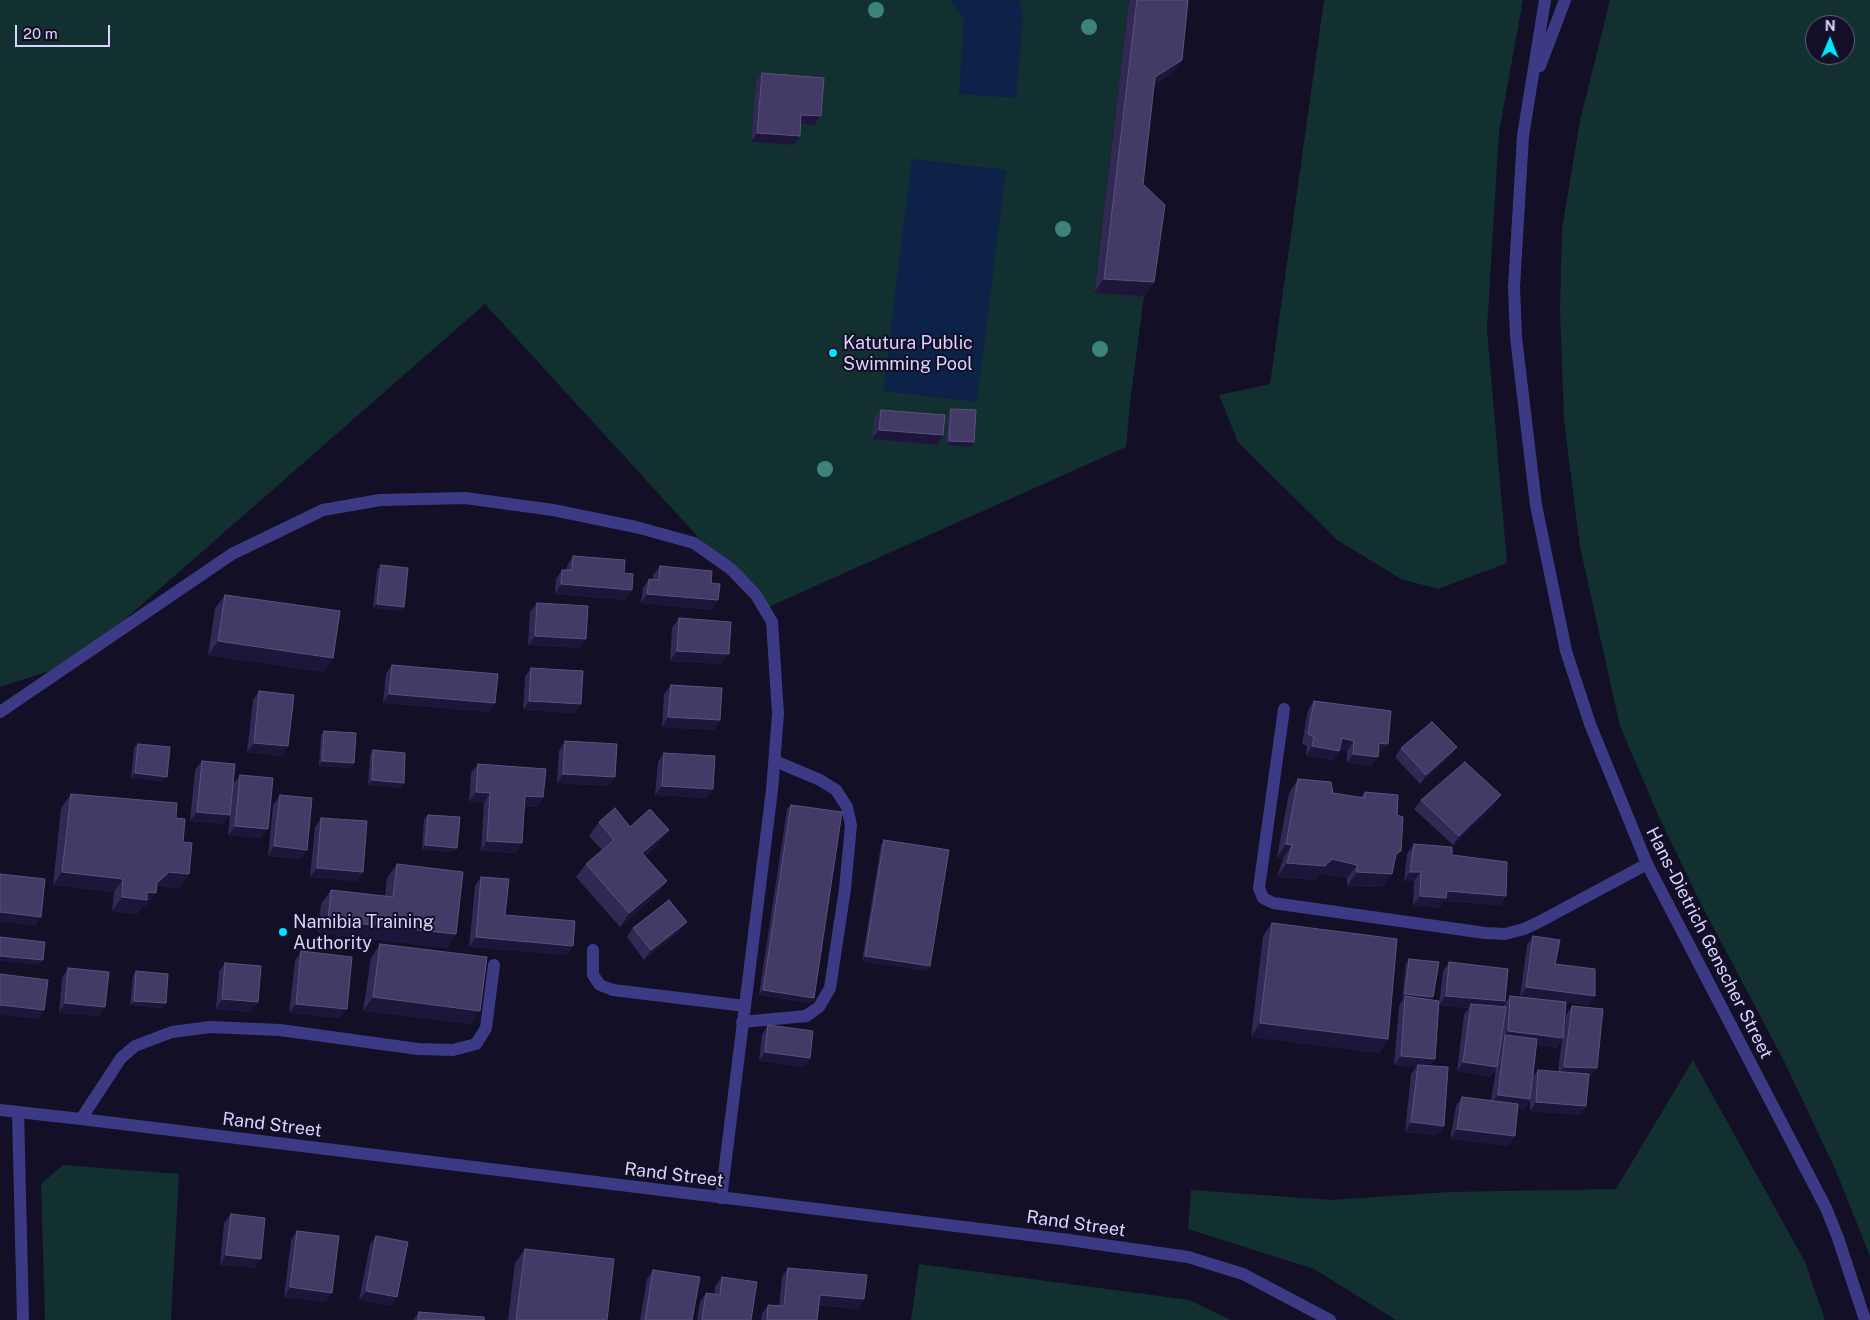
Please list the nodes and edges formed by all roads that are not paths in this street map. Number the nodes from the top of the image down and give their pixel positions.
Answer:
1 (1545, 0) edge
2 (1565, 0) edge
3 (1529, 94) junction
4 (1284, 709) dead end
5 (0, 712) edge
6 (774, 761) junction
7 (1647, 864) junction
8 (593, 950) dead end
9 (494, 965) dead end
10 (744, 1006) junction
11 (742, 1022) junction
12 (0, 1110) edge
13 (18, 1112) junction
14 (81, 1118) junction
15 (721, 1198) junction
16 (23, 1320) edge
17 (1330, 1320) edge
18 (1865, 1320) edge

1 - 3 street, Hans-Dietrich Genscher Street
2 - 3 street, Hans-Dietrich Genscher Street
3 - 7 street, Hans-Dietrich Genscher Street
4 - 7 street
5 - 6 street
6 - 10 street
6 - 11 street
7 - 18 street, Hans-Dietrich Genscher Street
8 - 10 street
9 - 14 street
10 - 11 street
11 - 15 street
12 - 13 street, Rand Street
13 - 14 street, Rand Street
13 - 16 street
14 - 15 street, Rand Street
15 - 17 street, Rand Street

